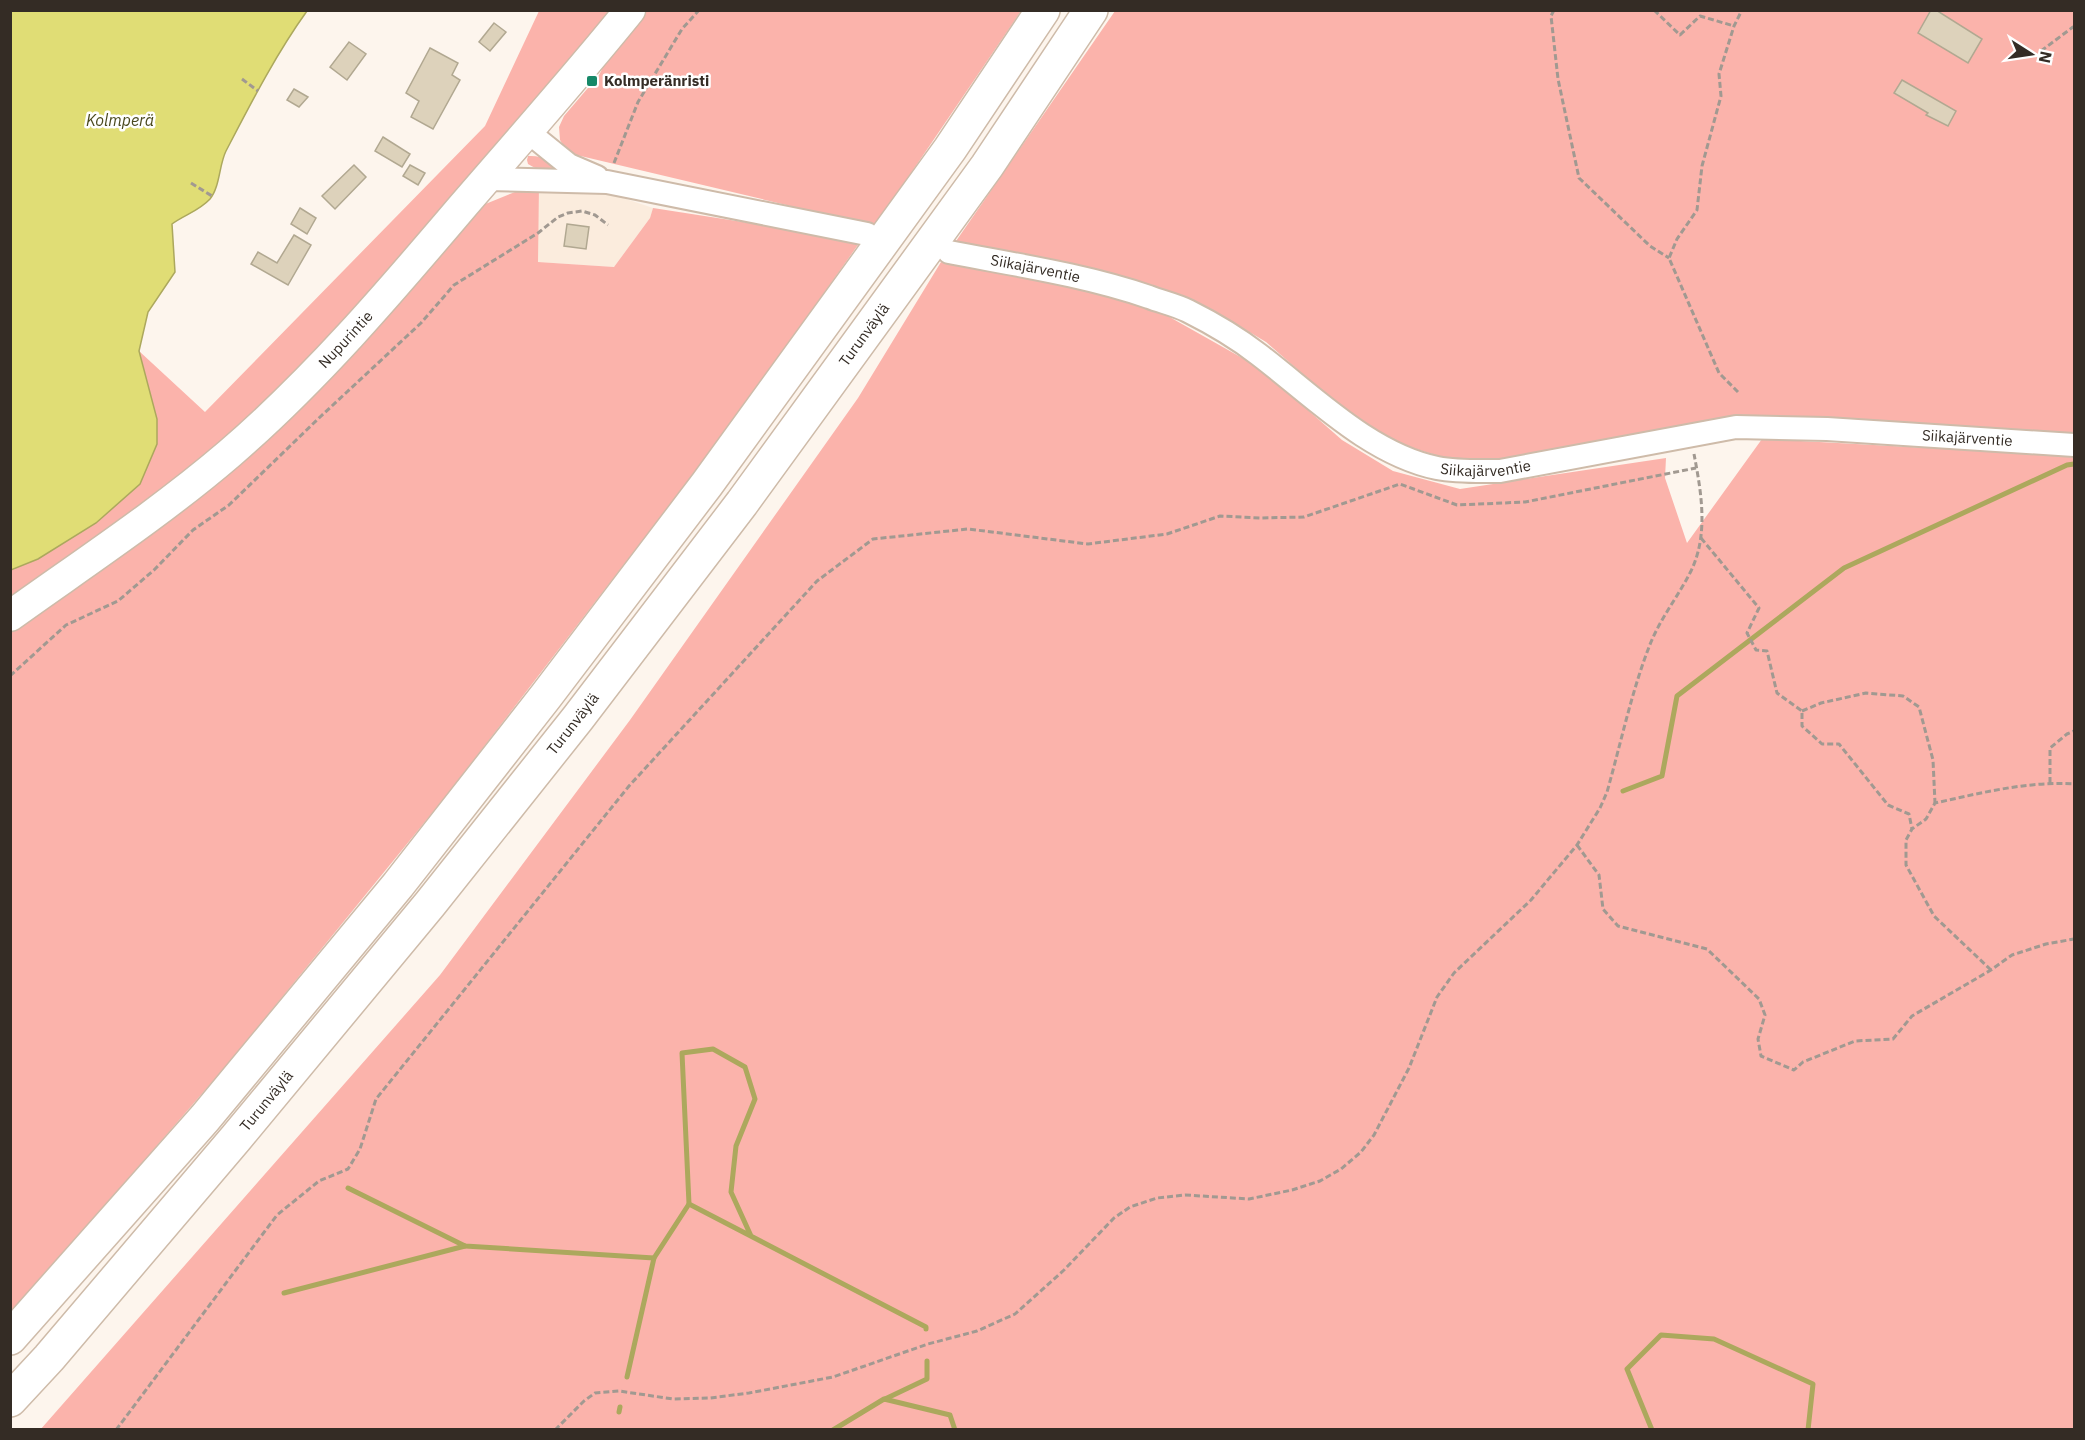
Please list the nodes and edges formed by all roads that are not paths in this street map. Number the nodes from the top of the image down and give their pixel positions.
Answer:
1 (630, 10) edge
2 (1043, 10) edge
3 (1091, 10) edge
4 (527, 130) junction
5 (487, 179) junction
6 (607, 182) junction
7 (867, 234) dead end
8 (949, 252) dead end
9 (2074, 445) edge
10 (10, 616) edge
11 (10, 1338) edge
12 (10, 1400) edge

1 - 4 main road, Nupurintie
2 - 11 highway
3 - 12 highway, Turunväylä
4 - 5 main road, Nupurintie
4 - 6 street
5 - 6 street
5 - 10 main road, Nupurintie
6 - 7 street
8 - 9 street, Siikajärventie

